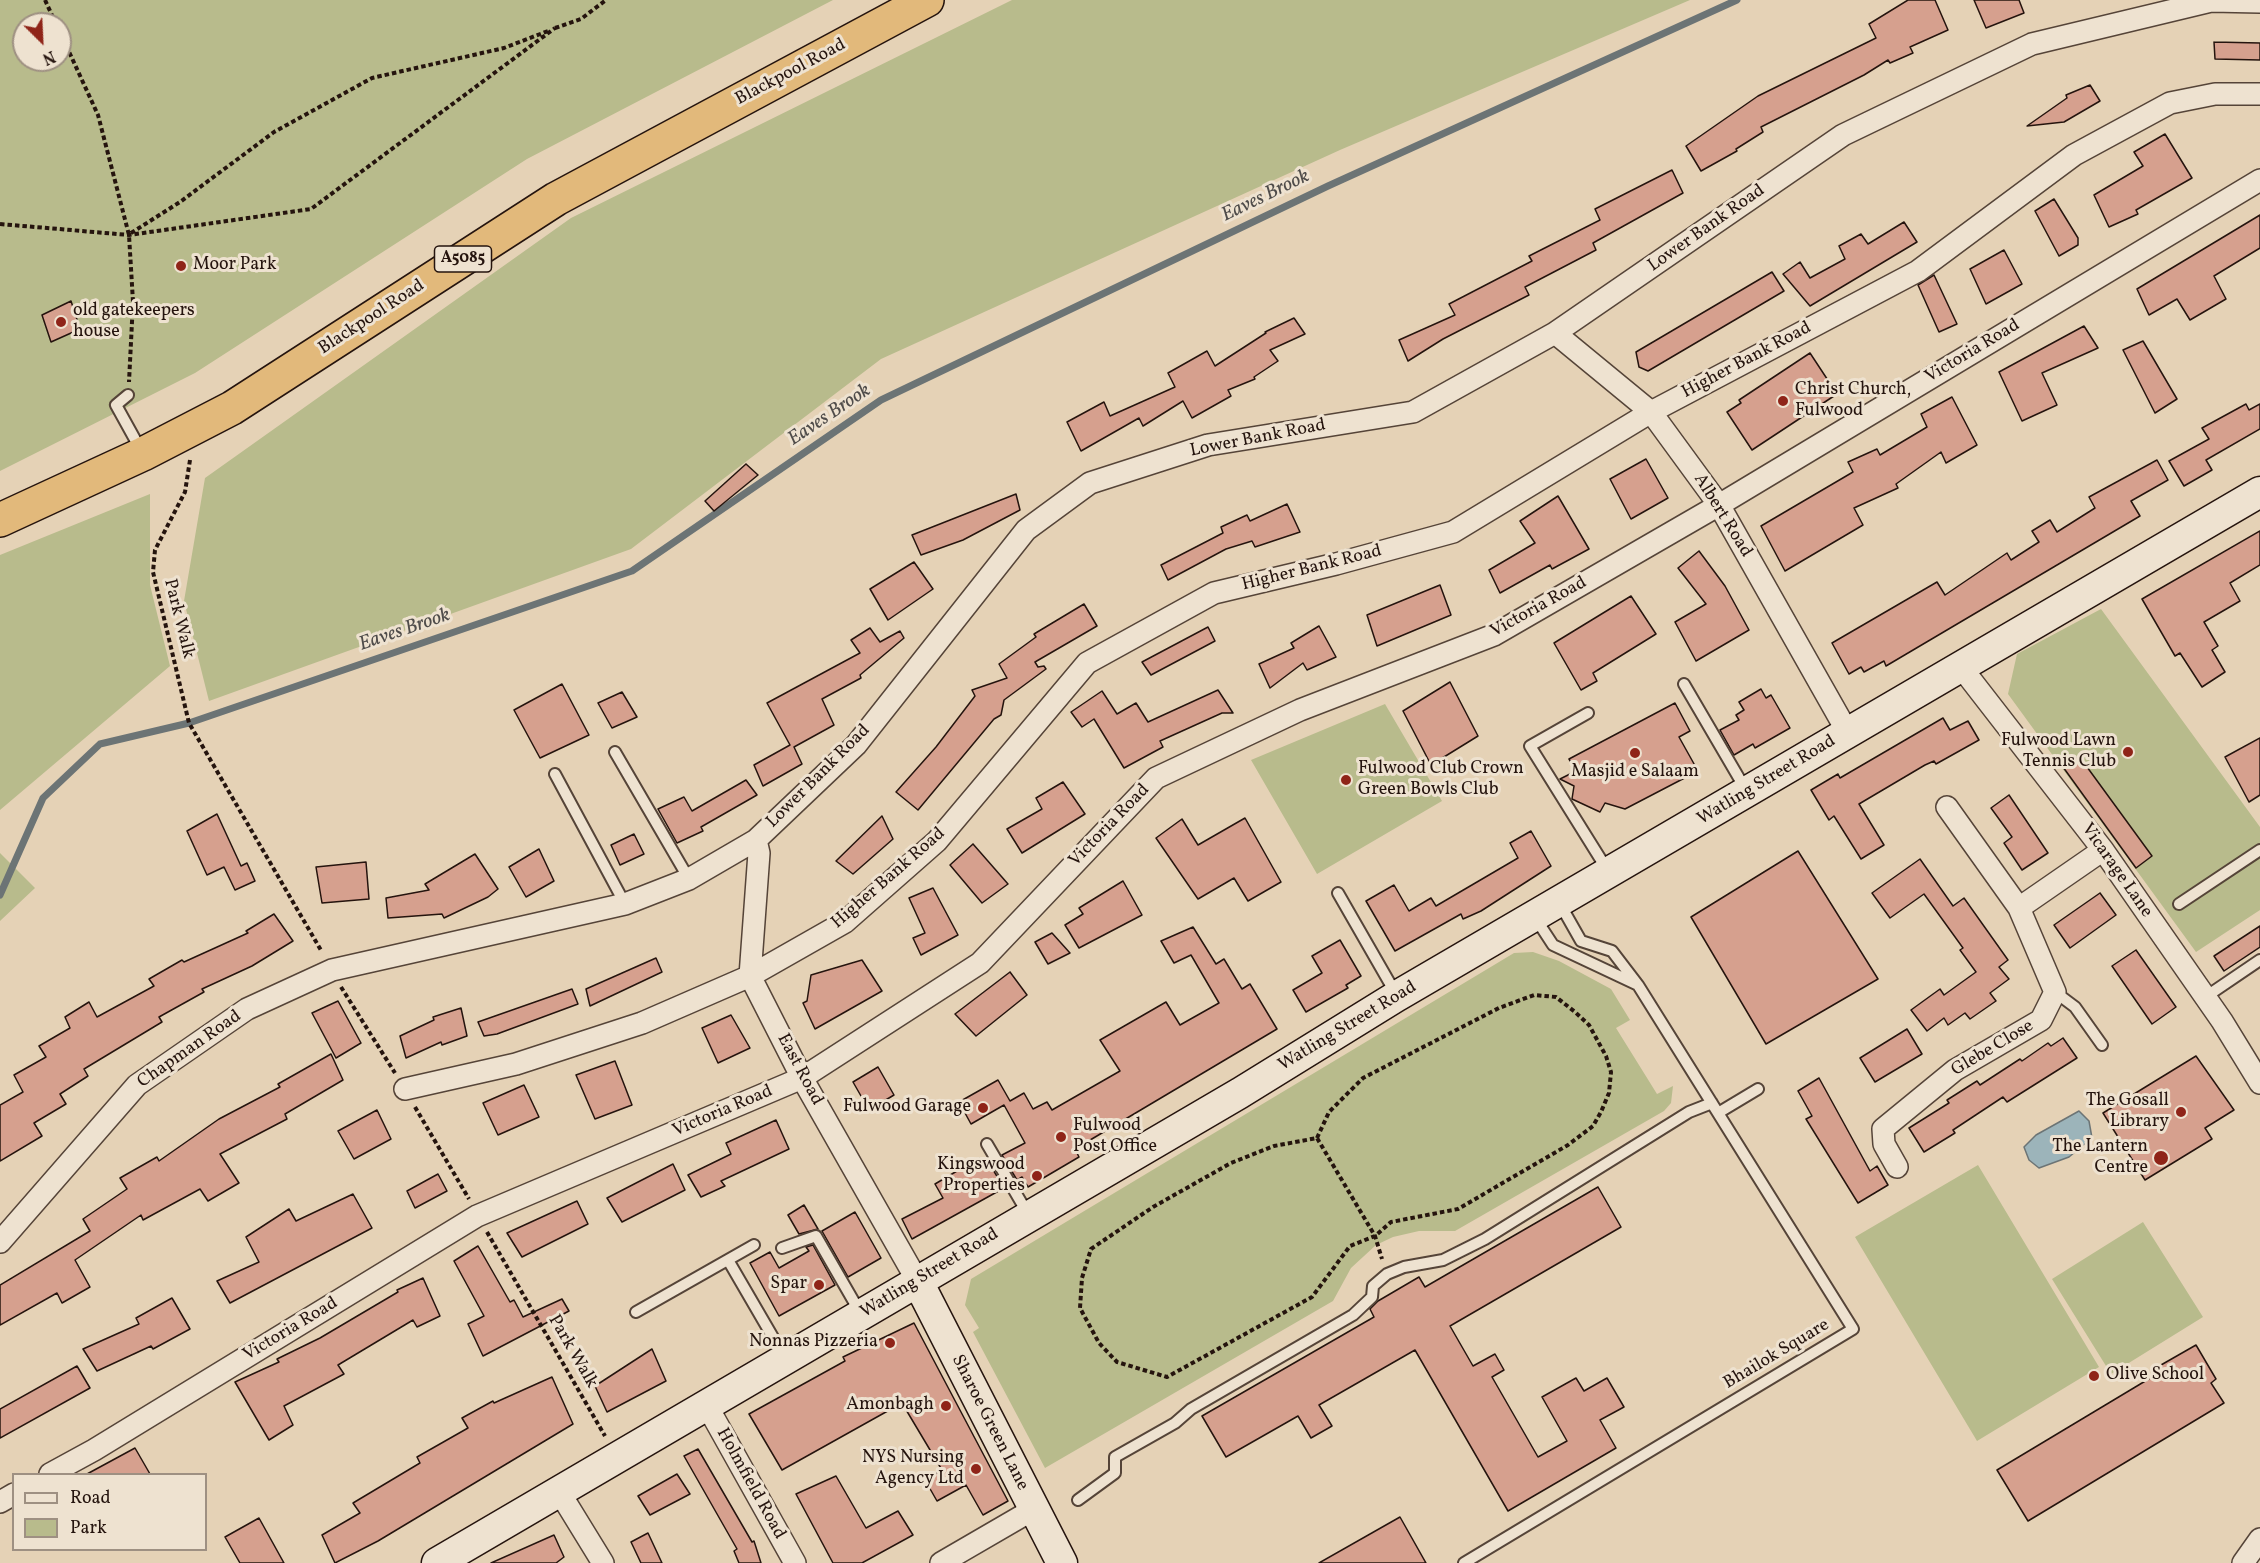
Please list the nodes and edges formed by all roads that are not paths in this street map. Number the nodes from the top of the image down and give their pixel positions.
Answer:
1 (927, 0) edge
2 (2260, 2) edge
3 (2260, 94) edge
4 (2260, 180) edge
5 (1555, 333) junction
6 (128, 395) road end
7 (1651, 412) junction
8 (143, 454) junction
9 (2260, 492) edge
10 (1719, 505) junction
11 (0, 520) edge
12 (1961, 667) junction
13 (1684, 684) dead end
14 (1588, 713) dead end
15 (1848, 733) junction
16 (615, 752) dead end
17 (555, 774) dead end
18 (1747, 792) junction
19 (1947, 807) dead end
20 (756, 840) junction
21 (2103, 850) junction
22 (2260, 850) edge
23 (1610, 874) junction
24 (690, 879) junction
25 (1338, 893) dead end
26 (625, 904) junction
27 (2179, 904) dead end
28 (2019, 908) junction
29 (1547, 910) junction
30 (2260, 960) edge
31 (332, 970) joint
32 (750, 976) junction
33 (1638, 986) junction
34 (2055, 992) junction
35 (1398, 996) junction
36 (2204, 998) junction
37 (2102, 1045) dead end
38 (2254, 1059) edge
39 (802, 1078) junction
40 (2260, 1083) edge
41 (405, 1089) dead end
42 (1758, 1089) dead end
43 (1715, 1108) junction
44 (987, 1144) dead end
45 (1897, 1167) dead end
46 (1028, 1214) junction
47 (0, 1242) edge
48 (754, 1245) dead end
49 (782, 1248) dead end
50 (728, 1260) junction
51 (918, 1282) junction
52 (636, 1312) dead end
53 (861, 1315) junction
54 (785, 1358) junction
55 (706, 1404) junction
56 (52, 1473) edge
57 (560, 1492) junction
58 (1078, 1500) dead end
59 (1034, 1509) junction
60 (2260, 1539) edge
61 (1474, 1542) dead end
62 (1482, 1552) junction
63 (437, 1563) edge
64 (603, 1563) edge
65 (795, 1563) edge
66 (942, 1563) edge
67 (1062, 1563) edge
68 (1464, 1563) edge
69 (2243, 1563) edge

1 - 8 highway, Blackpool Road / A5085
2 - 5 street, Lower Bank Road
3 - 7 street, Higher Bank Road
4 - 10 street, Victoria Road
5 - 7 street, Albert Road
5 - 20 street, Lower Bank Road
6 - 8 lane
7 - 10 street, Albert Road
7 - 32 street, Higher Bank Road
8 - 11 highway, Blackpool Road / A5085
9 - 12 main road, Watling Street Road
10 - 15 street, Albert Road
10 - 39 street, Victoria Road
12 - 15 main road, Watling Street Road
12 - 21 street, Vicarage Lane
13 - 18 lane
14 - 23 lane
15 - 18 main road, Watling Street Road
16 - 24 lane
17 - 26 lane
18 - 23 main road, Watling Street Road
19 - 28 street
20 - 24 street, Lower Bank Road
20 - 32 street
21 - 28 street
21 - 36 street, Vicarage Lane
22 - 27 lane
23 - 29 main road, Watling Street Road
24 - 26 street, Lower Bank Road
25 - 35 lane
26 - 31 street, Lower Bank Road
28 - 34 street
29 - 33 lane, Bhailok Square
29 - 33 lane
29 - 35 main road, Watling Street Road
30 - 36 lane
31 - 47 street, Chapman Road
32 - 39 street, East Road
32 - 41 street, Higher Bank Road
33 - 43 lane, Bhailok Square
34 - 37 lane
34 - 45 street, Glebe Close
35 - 46 main road, Watling Street Road
36 - 38 street, Vicarage Lane
38 - 40 street, Vicarage Lane
39 - 51 street, East Road
39 - 56 street, Victoria Road
42 - 43 lane
43 - 58 lane
43 - 62 lane, Bhailok Square
44 - 46 lane
46 - 51 main road, Watling Street Road
48 - 50 lane
49 - 53 lane
50 - 52 lane
50 - 54 lane
51 - 53 main road, Watling Street Road
51 - 59 main road, Sharoe Green Lane
53 - 54 main road, Watling Street Road
54 - 55 main road, Watling Street Road
55 - 57 main road, Watling Street Road
55 - 65 street, Holmfield Road
57 - 63 main road, Watling Street Road
57 - 64 street
59 - 66 street
59 - 67 main road, Sharoe Green Lane
60 - 69 street
61 - 62 lane
62 - 68 lane, Bhailok Square

